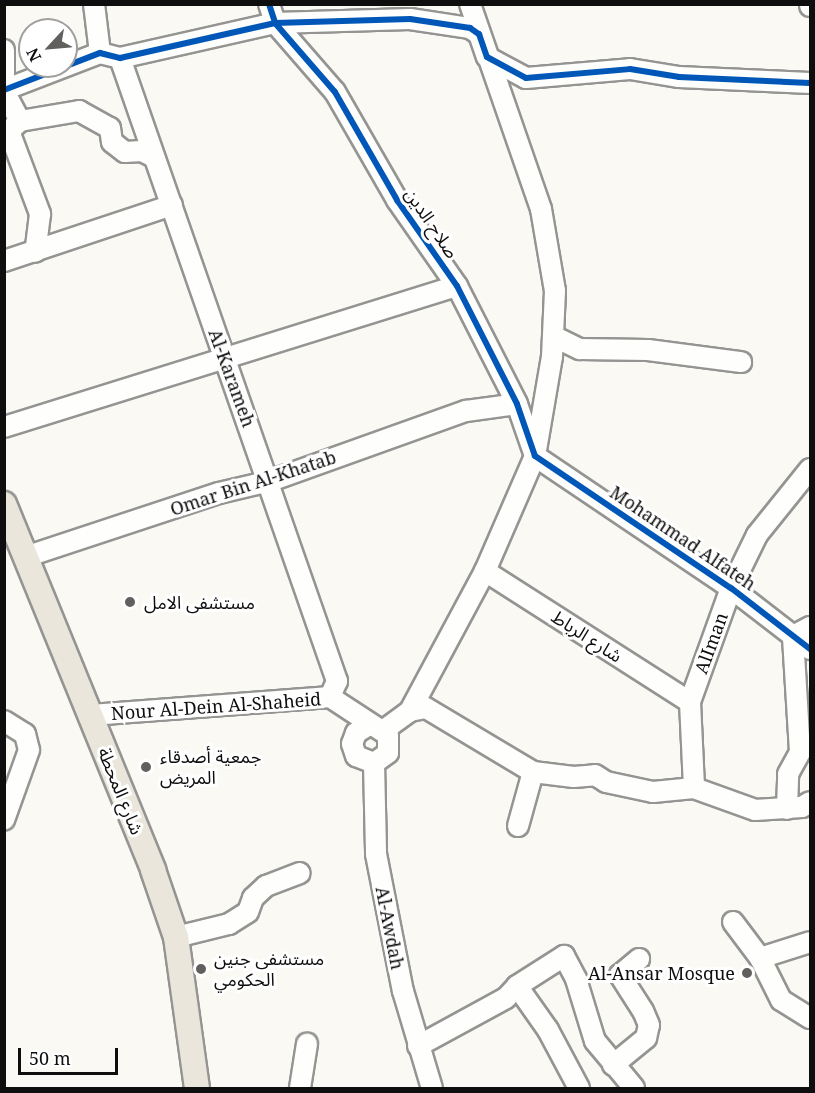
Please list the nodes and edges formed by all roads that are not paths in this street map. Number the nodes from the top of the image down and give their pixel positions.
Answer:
1 (94, 4) edge
2 (472, 6) edge
3 (272, 14) edge
4 (4, 50) edge
5 (100, 53) junction
6 (487, 57) junction
7 (120, 58) junction
8 (810, 83) edge
9 (4, 89) edge
10 (20, 121) junction
11 (154, 157) junction
12 (172, 205) junction
13 (35, 252) junction
14 (4, 261) edge
15 (456, 286) junction
16 (553, 336) junction
17 (224, 356) junction
18 (741, 362) dead end
19 (517, 404) junction
20 (4, 427) edge
21 (535, 456) junction
22 (810, 470) edge
23 (270, 481) junction
24 (4, 504) edge
25 (25, 557) junction
26 (485, 571) junction
27 (731, 588) junction
28 (802, 632) edge
29 (810, 649) edge
30 (330, 697) junction
31 (690, 702) junction
32 (410, 711) junction
33 (91, 715) junction
34 (4, 721) edge
35 (369, 731) junction
36 (374, 763) junction
37 (533, 771) junction
38 (702, 792) junction
39 (810, 802) edge
40 (788, 809) junction
41 (4, 820) edge
42 (518, 825) dead end
43 (300, 873) dead end
44 (733, 922) dead end
45 (176, 937) junction
46 (810, 942) edge
47 (760, 958) junction
48 (639, 959) dead end
49 (517, 986) junction
50 (810, 1018) edge
51 (307, 1044) dead end
52 (418, 1046) junction
53 (613, 1065) junction
54 (197, 1089) edge
55 (300, 1089) edge
56 (432, 1089) edge
57 (579, 1089) edge
58 (634, 1089) edge

1 - 5 street
2 - 6 street
3 - 6 street
3 - 7 street
3 - 15 street, صلاح الدين
4 - 9 street
5 - 7 street
5 - 9 street
6 - 8 street
6 - 16 street
7 - 11 street, Al-Karameh
9 - 10 street
10 - 11 street
10 - 13 street
11 - 12 street, Al-Karameh
12 - 13 street
12 - 17 street, Al-Karameh
13 - 14 street
15 - 17 street
15 - 19 street, صلاح الدين
16 - 18 street
16 - 21 street
17 - 20 street
17 - 23 street, Al-Karameh
19 - 21 street, صلاح الدين
19 - 23 street, Omar Bin Al-Khatab
21 - 26 street
21 - 27 street, Mohammad Alfateh
22 - 27 street, AlIman
23 - 25 street, Omar Bin Al-Khatab
23 - 30 street, Al-Karameh
24 - 25 main road, شارع المحطة
25 - 33 main road, شارع المحطة
26 - 31 street, شارع الرباط
26 - 32 street
27 - 28 street, Mohammad Alfateh
27 - 31 street, AlIman
28 - 29 street, Mohammad Alfateh
28 - 40 street
30 - 33 street, Nour Al-Dein Al-Shaheid
30 - 35 street
31 - 38 street, AlIman
32 - 35 street
32 - 37 street
33 - 45 main road, شارع المحطة
34 - 41 street
35 - 36 street
35 - 36 street
36 - 52 street, Al-Awdah
37 - 38 street
37 - 42 street
38 - 40 street
39 - 40 street
43 - 45 street
44 - 47 street
45 - 54 main road, شارع المحطة
46 - 47 street
47 - 50 street
48 - 53 street
49 - 52 street
49 - 53 street
49 - 57 street
51 - 55 street
52 - 56 street, Al-Awdah
53 - 58 street

